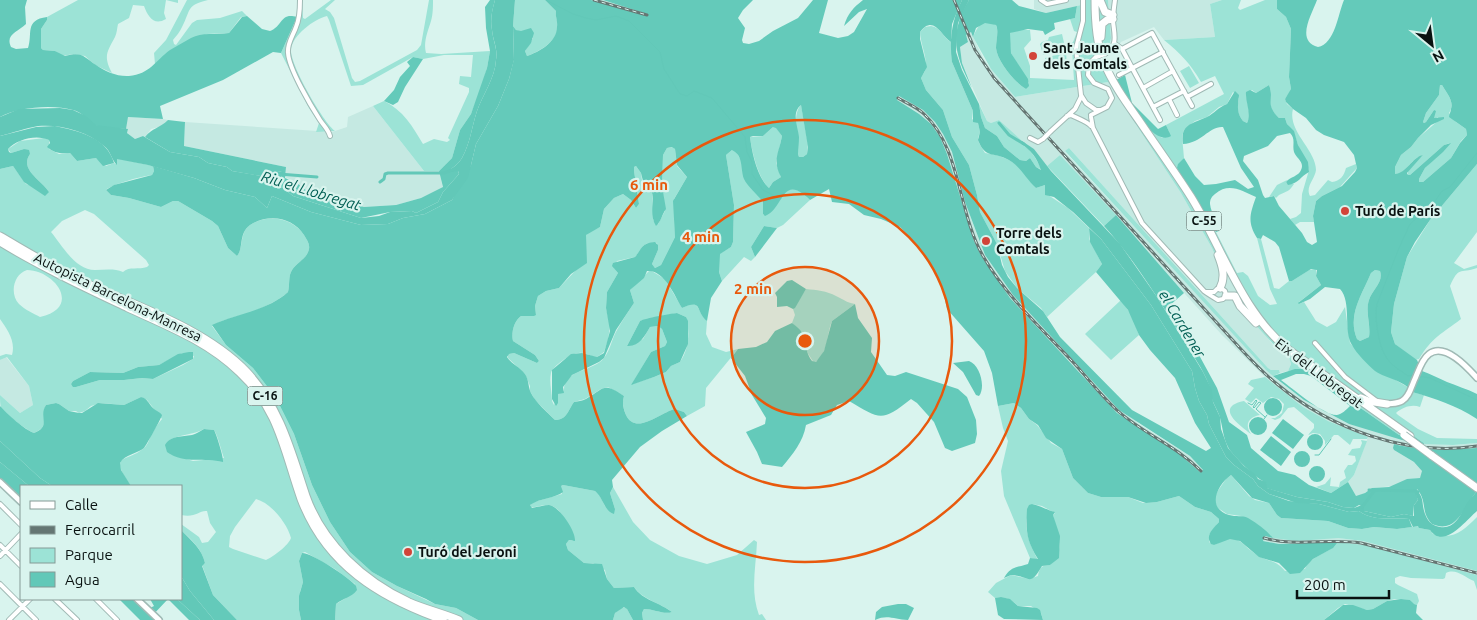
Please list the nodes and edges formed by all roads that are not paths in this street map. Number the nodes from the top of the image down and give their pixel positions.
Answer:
1 (300, 0) edge
2 (1041, 0) edge
3 (1066, 0) edge
4 (1094, 0) edge
5 (1100, 0) edge
6 (1115, 0) edge
7 (1082, 1) edge
8 (1110, 17) junction
9 (1115, 44) junction
10 (1122, 49) junction
11 (1163, 52) junction
12 (1101, 55) junction
13 (1132, 68) junction
14 (1173, 71) junction
15 (1119, 75) dead end
16 (1211, 84) dead end
17 (1143, 88) junction
18 (1184, 91) junction
19 (1081, 95) junction
20 (1187, 96) junction
21 (1168, 99) junction
22 (1086, 104) junction
23 (1192, 106) dead end
24 (1076, 107) junction
25 (1090, 107) junction
26 (1153, 107) junction
27 (1100, 110) junction
28 (1177, 115) dead end
29 (1091, 116) junction
30 (1065, 117) junction
31 (1076, 117) junction
32 (1160, 120) dead end
33 (1084, 121) junction
34 (1093, 128) junction
35 (330, 136) dead end
36 (1030, 138) dead end
37 (0, 236) edge
38 (0, 242) edge
39 (1213, 243) junction
40 (1217, 290) junction
41 (1206, 292) junction
42 (1226, 296) junction
43 (1214, 297) junction
44 (1269, 336) junction
45 (1315, 343) dead end
46 (1477, 378) edge
47 (1356, 399) junction
48 (1379, 404) junction
49 (1379, 416) junction
50 (0, 482) edge
51 (1477, 487) edge
52 (20, 501) edge
53 (0, 504) edge
54 (20, 524) edge
55 (20, 535) edge
56 (0, 545) edge
57 (6, 550) junction
58 (0, 556) edge
59 (20, 565) edge
60 (0, 584) edge
61 (29, 600) edge
62 (56, 600) edge
63 (97, 600) edge
64 (139, 600) edge
65 (23, 606) junction
66 (10, 620) edge
67 (36, 620) edge
68 (77, 620) edge
69 (117, 620) edge
70 (159, 620) edge
71 (443, 620) edge
72 (459, 620) edge

1 - 35 street
2 - 3 street
4 - 12 highway, Eix del Llobregat / C-55
4 - 39 highway, Eix del Llobregat / C-55
5 - 8 highway
6 - 8 street
7 - 19 street
8 - 9 street
8 - 12 highway
9 - 10 street
9 - 12 street
10 - 11 street
10 - 13 street
11 - 13 street
11 - 14 street
12 - 27 street
12 - 47 highway, Eix del Llobregat / C-55
13 - 15 street
13 - 17 street
14 - 17 street
14 - 18 street
16 - 20 street
17 - 26 street
18 - 20 street
18 - 21 street
19 - 22 street
19 - 24 street
20 - 23 street
21 - 26 street
21 - 28 street
22 - 24 street
22 - 25 street
24 - 30 street
24 - 31 street
25 - 27 street
25 - 29 street
26 - 32 street
27 - 29 street
29 - 33 street
29 - 34 street
30 - 31 street
30 - 36 street, bridge
31 - 33 street
33 - 34 street
34 - 41 street
37 - 72 highway, Autopista Barcelona-Manresa / C-16
38 - 71 highway, Autopista Barcelona-Manresa / C-16
39 - 40 highway
39 - 44 highway, Eix del Llobregat / C-55
40 - 41 street
40 - 42 street
40 - 43 street
41 - 43 street
42 - 43 street
42 - 44 highway
44 - 47 highway, Eix del Llobregat / C-55
45 - 48 street
46 - 48 street
47 - 48 highway
47 - 49 highway, Eix del Llobregat / C-55
48 - 49 highway
48 - 49 highway
49 - 51 highway, Eix del Llobregat / C-55, bridge
50 - 52 street
53 - 54 street
55 - 57 street
56 - 57 street
57 - 58 street
57 - 59 street
60 - 65 street
61 - 65 street
62 - 68 street
63 - 69 street
64 - 70 street
65 - 66 street
65 - 67 street

